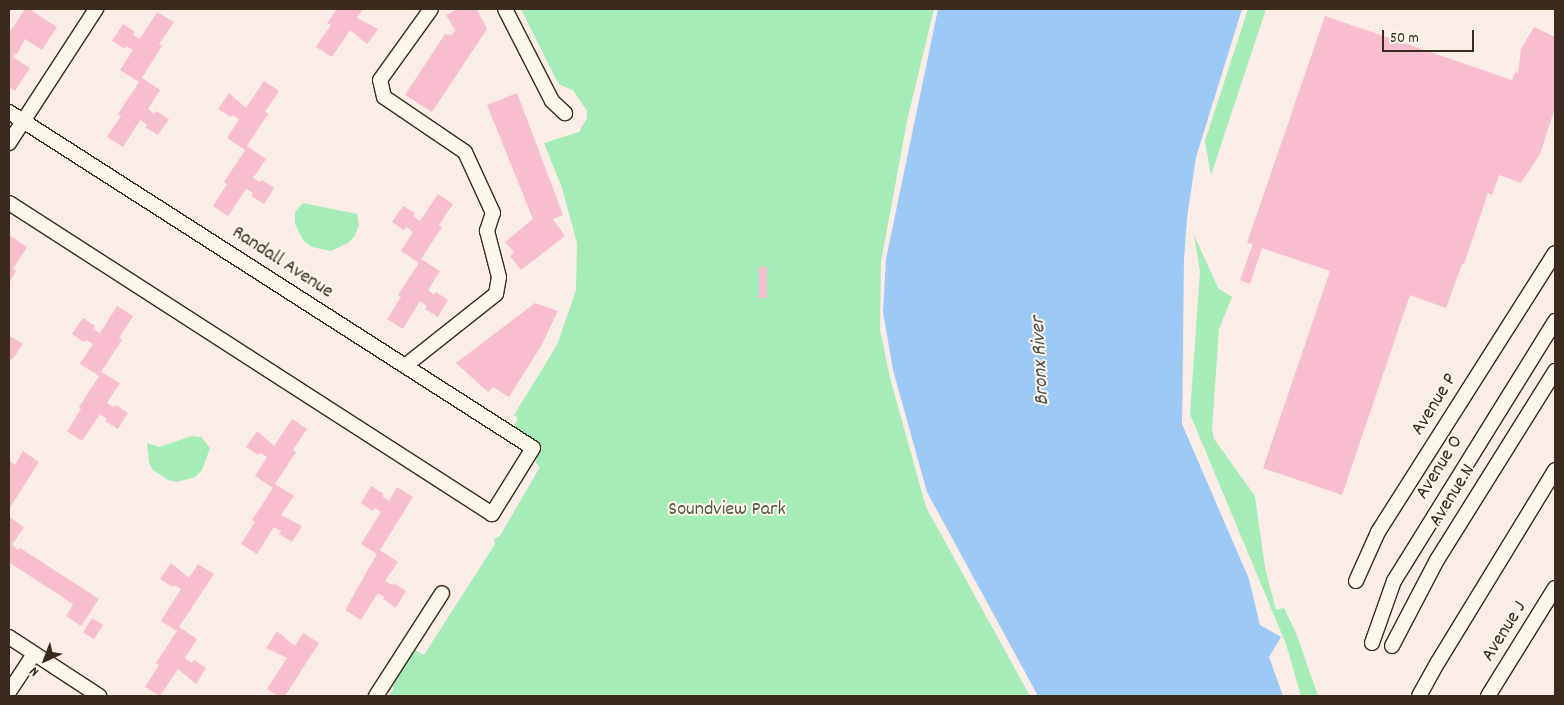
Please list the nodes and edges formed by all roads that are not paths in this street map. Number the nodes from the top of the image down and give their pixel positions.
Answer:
1 (96, 9) edge
2 (431, 9) edge
3 (506, 9) edge
4 (9, 112) edge
5 (565, 113) dead end
6 (24, 121) junction
7 (9, 143) edge
8 (9, 203) edge
9 (1555, 254) edge
10 (1555, 321) edge
11 (405, 366) junction
12 (1555, 371) edge
13 (1555, 470) edge
14 (1356, 581) dead end
15 (1555, 588) edge
16 (442, 593) dead end
17 (9, 638) edge
18 (1372, 644) dead end
19 (1392, 646) dead end
20 (34, 654) junction
21 (9, 692) edge
22 (99, 696) edge
23 (376, 696) edge
24 (1420, 696) edge
25 (1488, 696) edge

1 - 6 street
2 - 11 street
3 - 5 street
4 - 6 street, Randall Avenue
6 - 7 street
6 - 11 street, Randall Avenue
8 - 11 street, Randall Avenue
9 - 14 street, Avenue P
10 - 18 street, Avenue O
12 - 19 street, Avenue N
13 - 24 street
15 - 25 street, Avenue J
16 - 23 street
17 - 20 street
20 - 21 street
20 - 22 street

